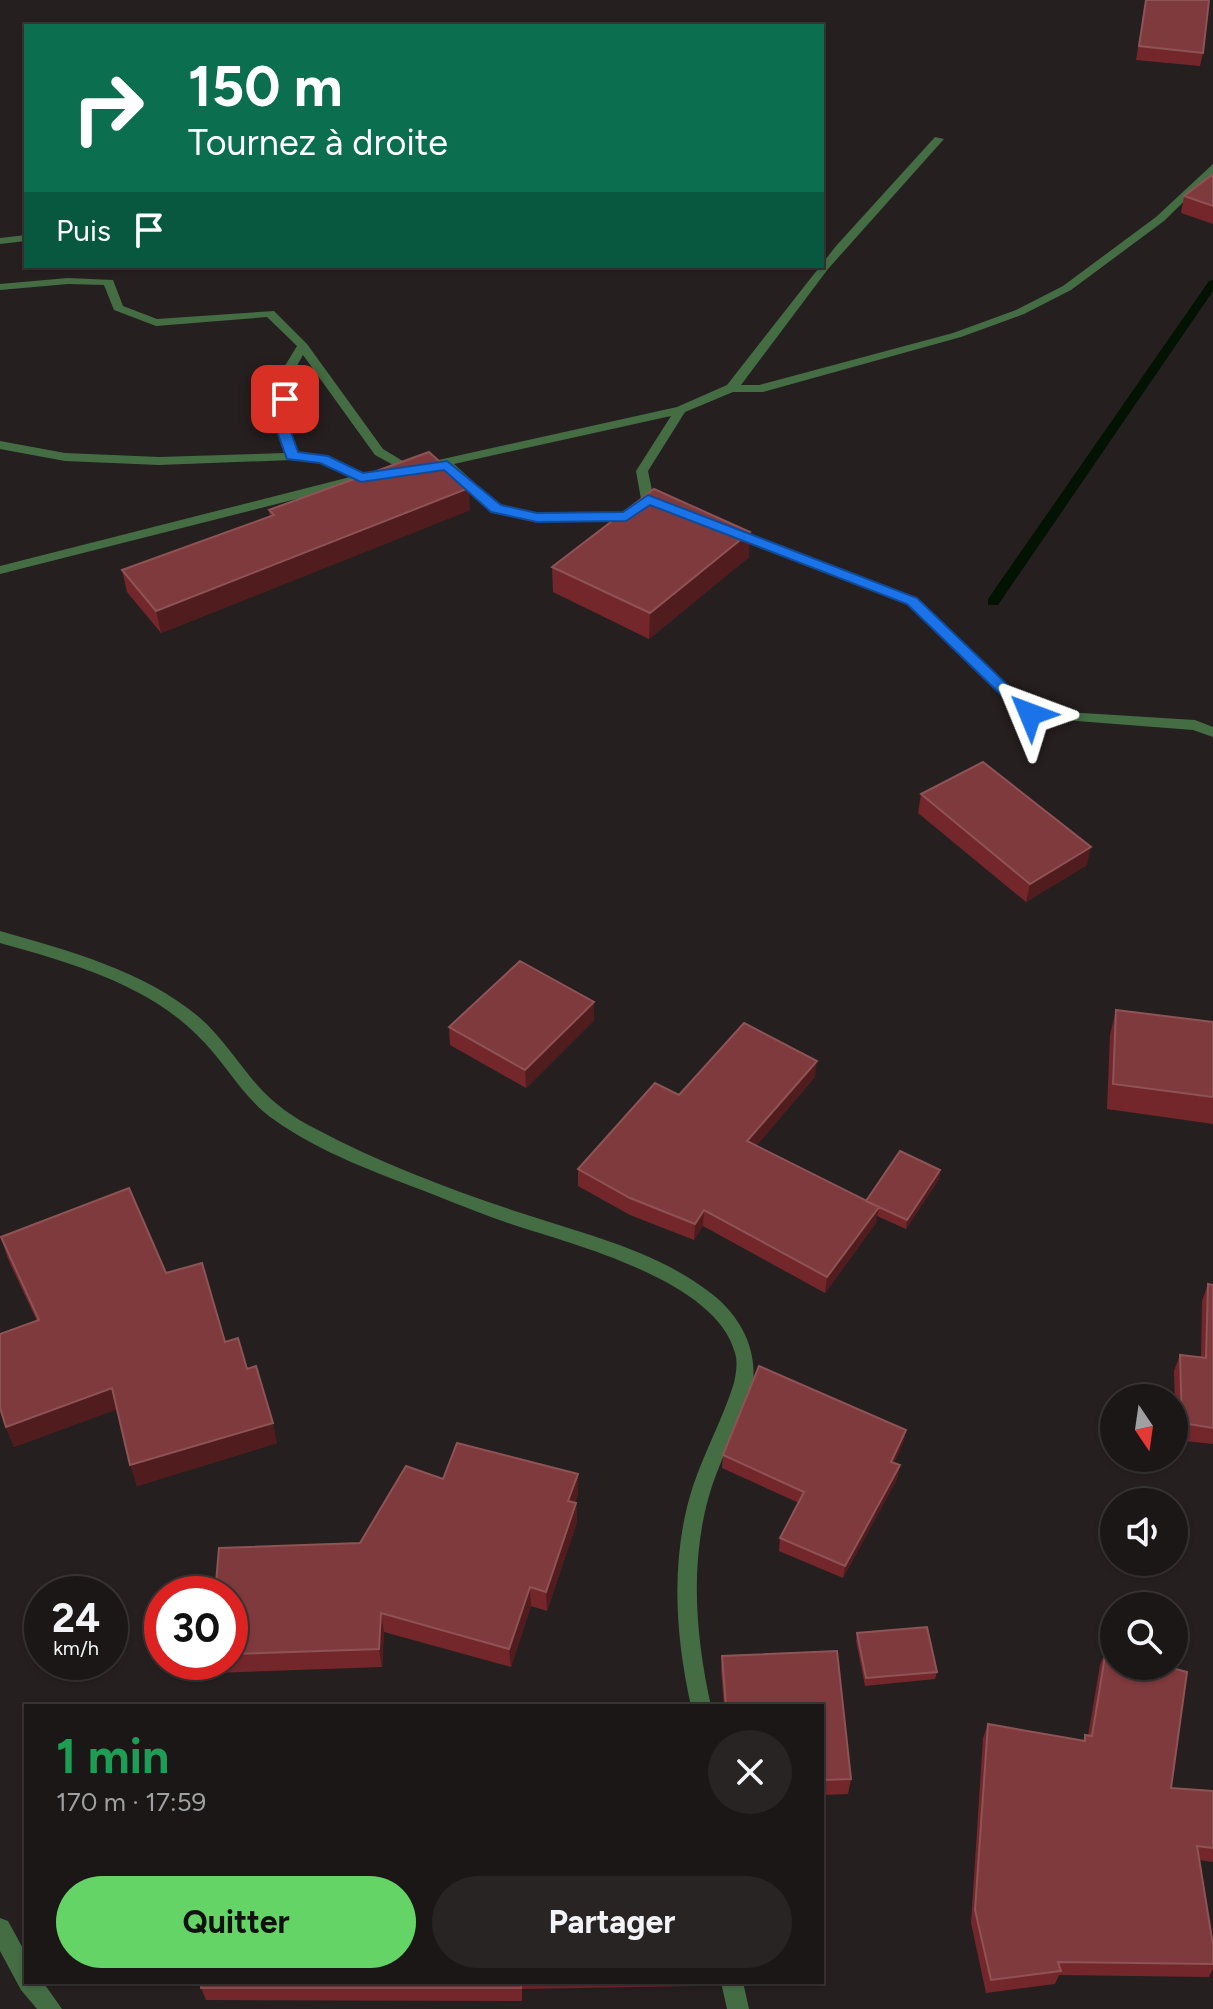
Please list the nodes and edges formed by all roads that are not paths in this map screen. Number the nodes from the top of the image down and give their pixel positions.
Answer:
1 (939, 139) dead end
2 (1213, 167) edge
3 (24, 238) edge
4 (0, 241) edge
5 (0, 287) edge
6 (303, 346) junction
7 (731, 388) junction
8 (681, 410) junction
9 (0, 445) edge
10 (292, 456) junction
11 (447, 465) junction
12 (410, 469) junction
13 (373, 476) junction
14 (648, 500) junction
15 (663, 505) edge
16 (721, 528) edge
17 (0, 570) edge
18 (1213, 732) edge
19 (0, 937) edge
20 (700, 1704) edge
21 (0, 1929) edge
22 (24, 1972) edge
23 (31, 1984) edge
24 (732, 1984) edge
25 (51, 2009) edge
26 (738, 2009) edge

1 - 7 street
2 - 7 street
3 - 4 street
5 - 6 street
6 - 10 street
6 - 12 street
7 - 8 street
8 - 11 street
8 - 14 street
9 - 10 street
10 - 13 street
11 - 12 street
11 - 14 street
12 - 13 street
13 - 17 street
14 - 15 street
16 - 18 street
19 - 20 street
21 - 22 street
23 - 25 street
24 - 26 street

